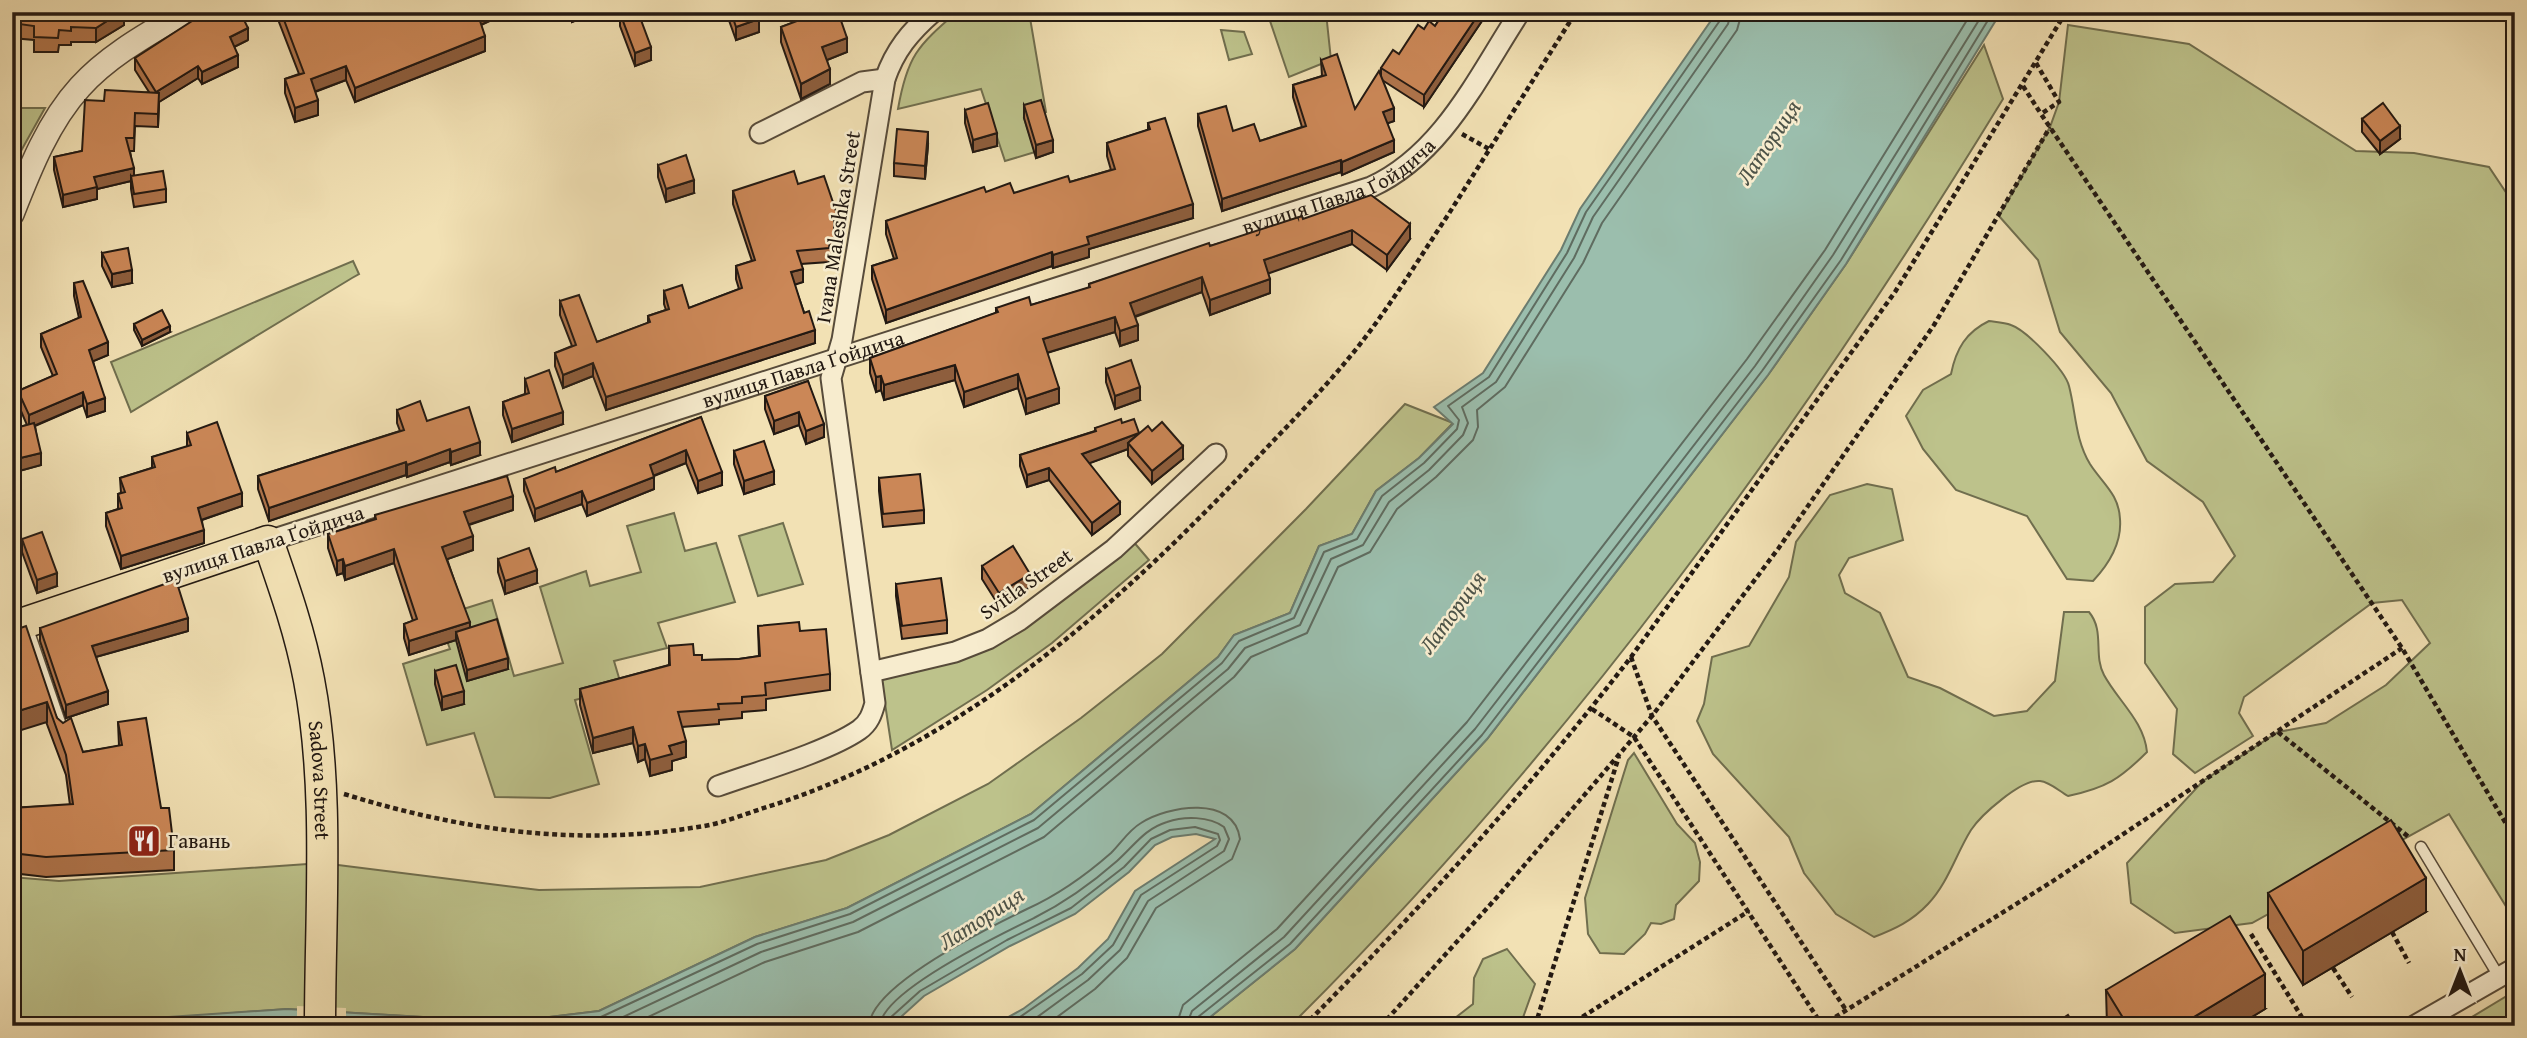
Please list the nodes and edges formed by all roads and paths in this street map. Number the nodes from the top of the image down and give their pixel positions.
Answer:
1 (185, 12) edge
2 (933, 12) edge
3 (1520, 12) edge
4 (1576, 12) edge
5 (2066, 12) edge
6 (2036, 63) junction
7 (885, 79) junction
8 (2024, 86) junction
9 (2041, 114) junction
10 (1447, 125) junction
11 (2050, 127) junction
12 (760, 133) dead end
13 (1489, 149) junction
14 (12, 214) edge
15 (838, 359) junction
16 (1216, 454) dead end
17 (268, 541) junction
18 (19, 624) edge
19 (2402, 648) junction
20 (1631, 657) junction
21 (871, 672) junction
22 (1591, 709) junction
23 (1651, 716) junction
24 (2278, 732) junction
25 (64, 735) edge
26 (1634, 737) junction
27 (1620, 754) junction
28 (718, 786) dead end
29 (330, 795) junction
30 (2515, 839) edge
31 (2421, 847) joint
32 (1749, 911) junction
33 (2392, 932) dead end
34 (2251, 934) dead end
35 (2409, 963) dead end
36 (2333, 968) dead end
37 (2506, 971) edge
38 (2352, 997) dead end
39 (1846, 1010) junction
40 (2306, 1024) edge
41 (320, 1026) edge
42 (1304, 1026) edge
43 (1381, 1026) edge
44 (1535, 1026) edge
45 (1568, 1026) edge
46 (1822, 1026) edge
47 (2414, 1026) edge

1 - 14 street
2 - 7 street, Ivana Maleshka Street
3 - 10 street, вулиця Павла Ґойдича
4 - 13 path
5 - 6 path
6 - 8 path
6 - 9 path
7 - 12 street
7 - 15 street, Ivana Maleshka Street
8 - 9 path
8 - 20 path
9 - 11 path
10 - 13 path
10 - 15 street, вулиця Павла Ґойдича
11 - 19 path
11 - 23 path
13 - 29 path
15 - 17 street, вулиця Павла Ґойдича
15 - 21 street, Ivana Maleshka Street
16 - 21 street, Svitla Street
17 - 18 main road, вулиця Павла Ґойдича
17 - 29 main road, Sadova Street
18 - 25 lane
19 - 24 path
19 - 30 path
20 - 22 path
20 - 23 path
21 - 28 street
22 - 26 path
22 - 42 path
23 - 26 path
23 - 39 path
24 - 31 path
24 - 39 path
26 - 27 path
26 - 32 path
27 - 43 path
27 - 44 path
29 - 41 main road, Sadova Street
31 - 37 lane
32 - 45 path
32 - 46 path
33 - 35 path
34 - 40 path
36 - 38 path
37 - 47 street
39 - 46 path

